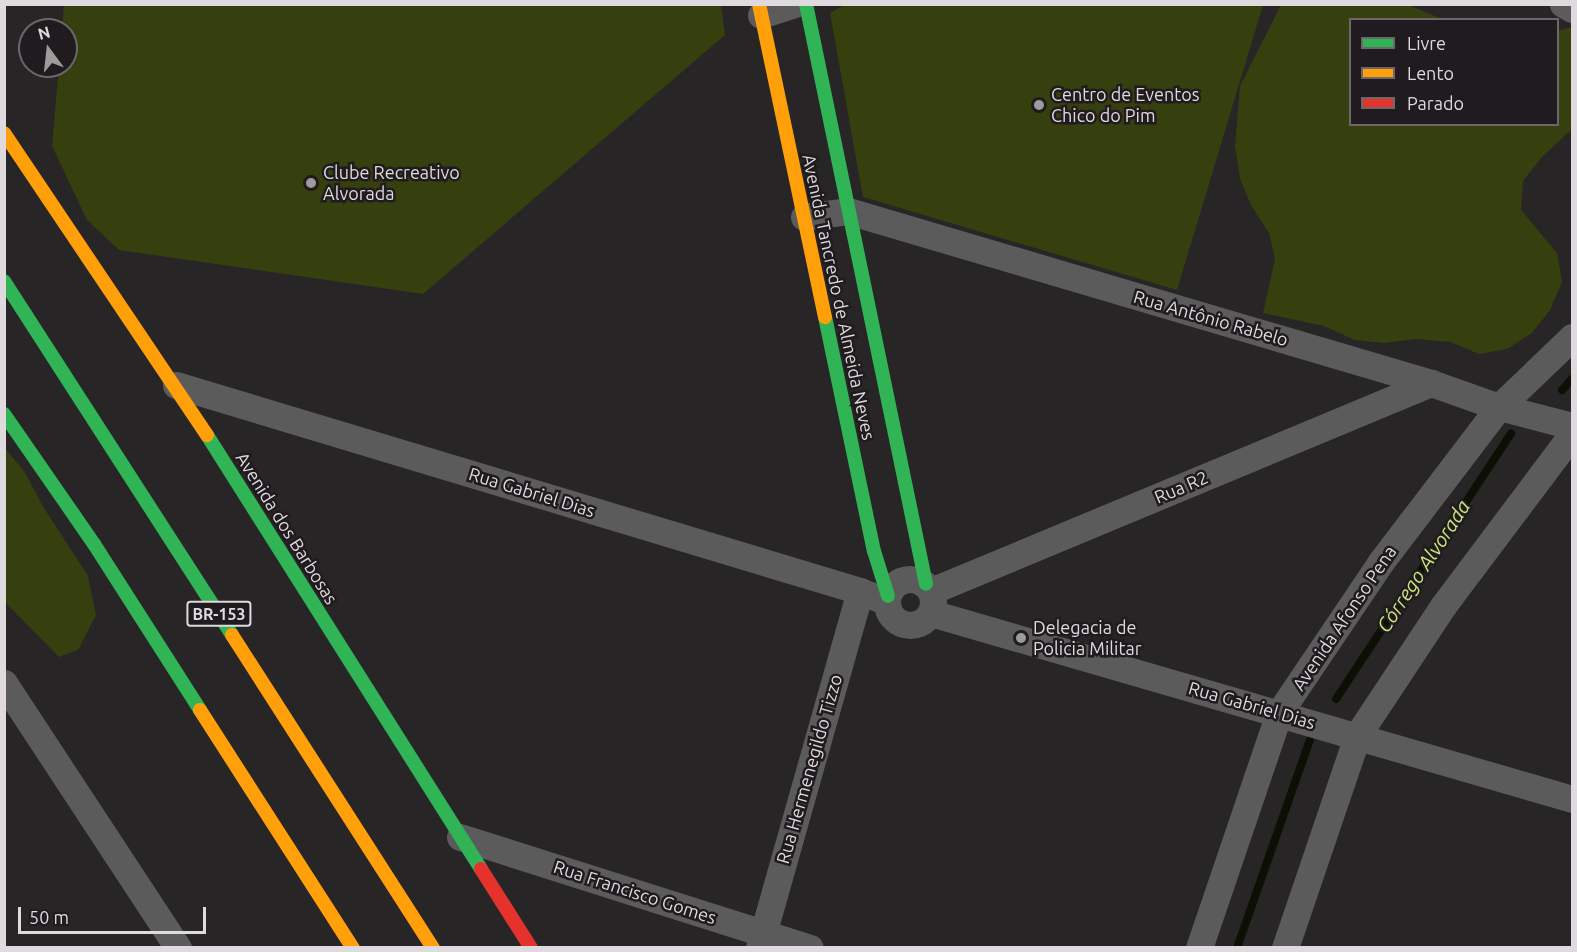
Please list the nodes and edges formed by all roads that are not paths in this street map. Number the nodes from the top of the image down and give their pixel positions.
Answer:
1 (794, 4) edge
2 (806, 4) edge
3 (1563, 4) edge
4 (1572, 9) edge
5 (760, 10) edge
6 (4, 133) edge
7 (848, 211) junction
8 (804, 217) junction
9 (4, 281) edge
10 (1572, 337) edge
11 (1431, 383) junction
12 (176, 385) junction
13 (1499, 407) junction
14 (4, 414) edge
15 (1572, 426) edge
16 (1572, 434) edge
17 (860, 591) junction
18 (929, 596) junction
19 (888, 599) junction
20 (4, 683) edge
21 (1279, 713) junction
22 (1357, 736) junction
23 (1572, 799) edge
24 (460, 837) junction
25 (761, 940) edge
26 (178, 948) edge
27 (353, 948) edge
28 (433, 948) edge
29 (531, 948) edge
30 (810, 948) edge
31 (1199, 948) edge
32 (1285, 948) edge

1 - 5 street
2 - 7 main road, Avenida Tancredo de Almeida Neves
3 - 4 street
5 - 8 main road, Avenida Tancredo de Almeida Neves
6 - 12 main road, Avenida dos Barbosas
7 - 8 street
7 - 11 street, Rua Antônio Rabelo
7 - 18 main road, Avenida Tancredo de Almeida Neves
8 - 19 main road, Avenida Tancredo de Almeida Neves
9 - 28 main road, BR-153
10 - 13 street, Avenida Afonso Pena
11 - 13 street, Rua Antônio Rabelo
11 - 18 street, Rua R2
12 - 17 street, Rua Gabriel Dias
12 - 24 main road, Avenida dos Barbosas
13 - 15 street, Rua Antônio Rabelo
13 - 21 street, Avenida Afonso Pena
14 - 27 main road
16 - 22 street
17 - 19 street, Rua Gabriel Dias
17 - 25 street, Rua Hermenegildo Tizzo
18 - 19 street, Rua Gabriel Dias
18 - 19 street, Rua Gabriel Dias
18 - 21 street, Rua Gabriel Dias
20 - 26 street
21 - 22 street, Rua Gabriel Dias
21 - 31 street, Avenida Afonso Pena
22 - 23 street, Rua Gabriel Dias
22 - 32 street
24 - 25 street, Rua Francisco Gomes
24 - 29 main road, Avenida dos Barbosas
25 - 30 street, Rua Francisco Gomes

